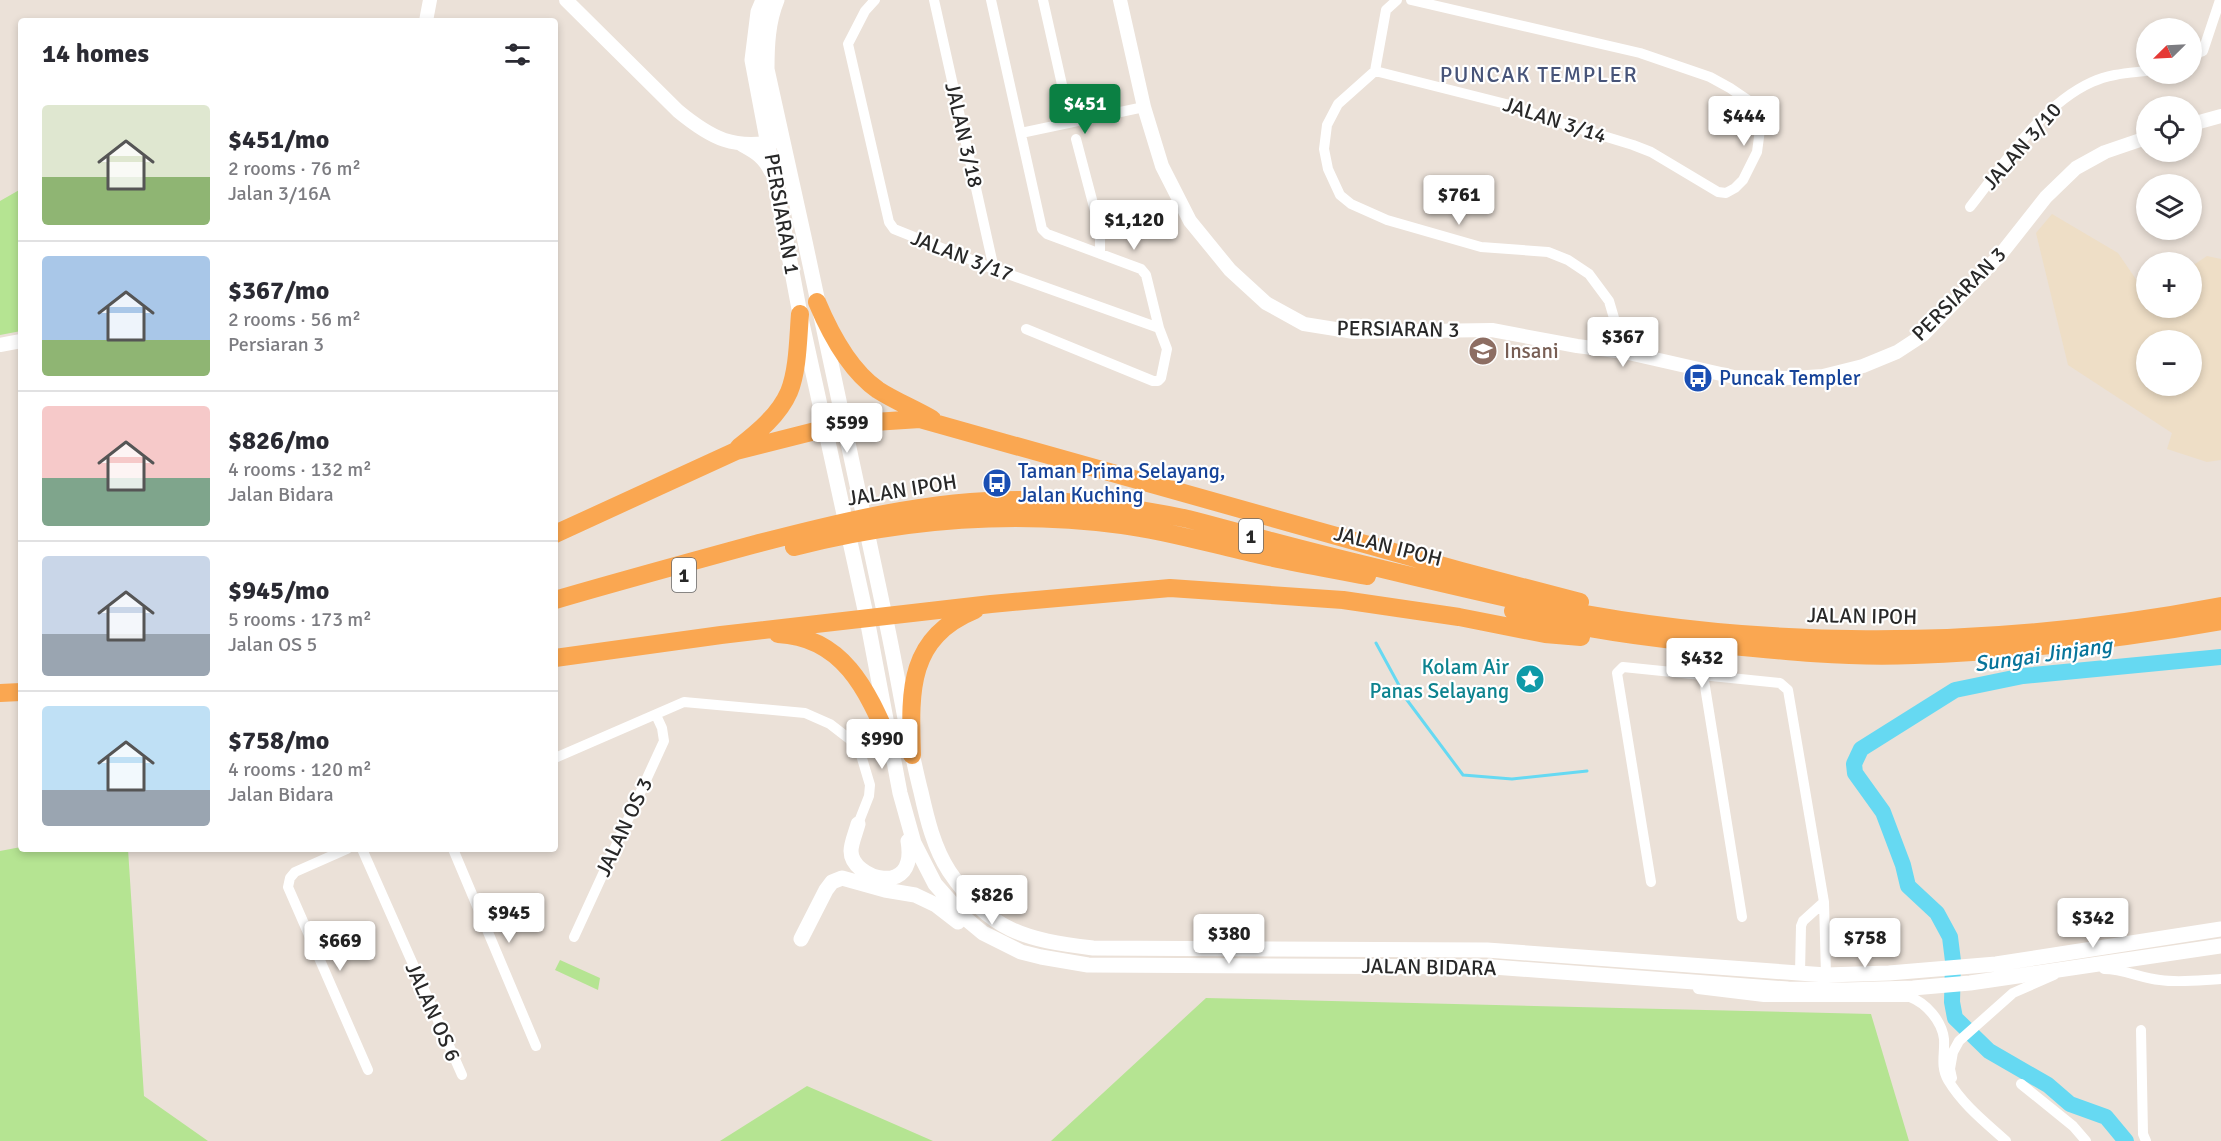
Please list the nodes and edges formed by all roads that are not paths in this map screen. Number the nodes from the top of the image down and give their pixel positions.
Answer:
1 (430, 0) edge
2 (566, 0) edge
3 (763, 0) edge
4 (777, 0) edge
5 (875, 0) edge
6 (934, 0) edge
7 (991, 0) edge
8 (1043, 0) edge
9 (1120, 0) edge
10 (1396, 0) edge
11 (1410, 0) edge
12 (2220, 0) edge
13 (427, 18) edge
14 (2202, 51) edge
15 (1375, 71) junction
16 (2136, 72) edge
17 (1065, 98) dead end
18 (1144, 107) junction
19 (2221, 116) edge
20 (2202, 121) edge
21 (1021, 133) junction
22 (1076, 139) dead end
23 (2136, 141) edge
24 (776, 142) junction
25 (742, 145) junction
26 (776, 182) junction
27 (1970, 207) dead end
28 (1100, 254) junction
29 (994, 270) junction
30 (817, 302) junction
31 (800, 314) junction
32 (1159, 328) junction
33 (1026, 329) dead end
34 (18, 342) edge
35 (0, 345) edge
36 (1624, 352) junction
37 (843, 423) junction
38 (938, 423) junction
39 (824, 428) junction
40 (735, 450) junction
41 (856, 482) joint
42 (838, 487) joint
43 (558, 533) edge
44 (558, 599) edge
45 (991, 604) junction
46 (2221, 606) edge
47 (558, 612) edge
48 (885, 616) junction
49 (867, 619) junction
50 (2221, 621) edge
51 (1689, 629) junction
52 (721, 635) junction
53 (1639, 636) junction
54 (558, 658) edge
55 (1703, 674) junction
56 (0, 693) edge
57 (16, 701) edge
58 (656, 715) junction
59 (891, 745) junction
60 (912, 755) junction
61 (558, 757) edge
62 (900, 793) junction
63 (858, 824) junction
64 (340, 852) edge
65 (363, 852) edge
66 (454, 852) edge
67 (1651, 882) dead end
68 (869, 885) junction
69 (1824, 902) junction
70 (1742, 916) dead end
71 (2221, 929) edge
72 (574, 937) dead end
73 (801, 939) dead end
74 (2221, 946) edge
75 (1088, 964) junction
76 (2063, 971) junction
77 (1800, 973) junction
78 (1826, 975) junction
79 (2221, 979) edge
80 (1656, 980) junction
81 (1913, 988) junction
82 (2141, 1030) dead end
83 (536, 1046) dead end
84 (368, 1070) dead end
85 (462, 1075) dead end
86 (2021, 1084) dead end
87 (1957, 1092) junction
88 (2006, 1141) edge
89 (2086, 1141) edge
90 (2146, 1141) edge

1 - 13 street
2 - 25 street
3 - 24 main road, PERSIARAN 1
4 - 24 main road, PERSIARAN 1
5 - 29 street, JALAN 3/17
6 - 29 street, JALAN 3/18
7 - 21 street
8 - 17 street
9 - 18 street, PERSIARAN 3
10 - 15 street
11 - 15 street, JALAN 3/14
12 - 14 street
15 - 36 street
16 - 27 street, JALAN 3/10
18 - 21 street
18 - 36 street, PERSIARAN 3
19 - 20 street
21 - 28 street
22 - 28 street
23 - 36 street, PERSIARAN 3
24 - 25 street
24 - 26 main road, PERSIARAN 1
24 - 30 main road, PERSIARAN 1
25 - 26 main road
26 - 31 main road, PERSIARAN 1
28 - 32 street
29 - 32 street, JALAN 3/17
30 - 37 main road, PERSIARAN 1
30 - 38 highway
31 - 39 main road, PERSIARAN 1
31 - 40 highway
32 - 33 street
34 - 35 street
37 - 38 highway
37 - 39 highway
37 - 41 main road, PERSIARAN 1
38 - 51 highway
39 - 40 highway
39 - 42 main road, PERSIARAN 1
40 - 43 highway
41 - 48 main road, JALAN BIDARA
42 - 49 main road, JALAN BIDARA
44 - 51 highway, JALAN IPOH / 1
45 - 48 highway
45 - 53 highway
45 - 60 highway
46 - 51 highway, JALAN IPOH / 1
47 - 53 highway, JALAN IPOH / 1
48 - 49 highway
48 - 60 main road, JALAN BIDARA
49 - 52 highway
49 - 59 main road, JALAN BIDARA
50 - 53 highway, JALAN IPOH / 1
52 - 54 highway
52 - 59 highway
55 - 67 street
55 - 69 street
55 - 70 street
56 - 57 highway
58 - 61 street
58 - 63 street
58 - 72 street, JALAN OS 3
59 - 62 main road, JALAN BIDARA
60 - 77 main road, JALAN BIDARA
62 - 63 main road
62 - 75 main road, JALAN BIDARA
63 - 68 main road
64 - 84 street
65 - 85 street, JALAN OS 6
66 - 83 street
68 - 73 main road
68 - 75 main road
69 - 77 street
69 - 78 street
71 - 78 main road, JALAN BIDARA
74 - 76 main road, JALAN BIDARA
75 - 80 main road, JALAN BIDARA
76 - 79 street
76 - 81 main road, JALAN BIDARA
76 - 87 street
77 - 78 main road, JALAN BIDARA
77 - 81 main road
80 - 81 main road, JALAN BIDARA
80 - 87 street
82 - 90 street
86 - 89 street
87 - 88 street

